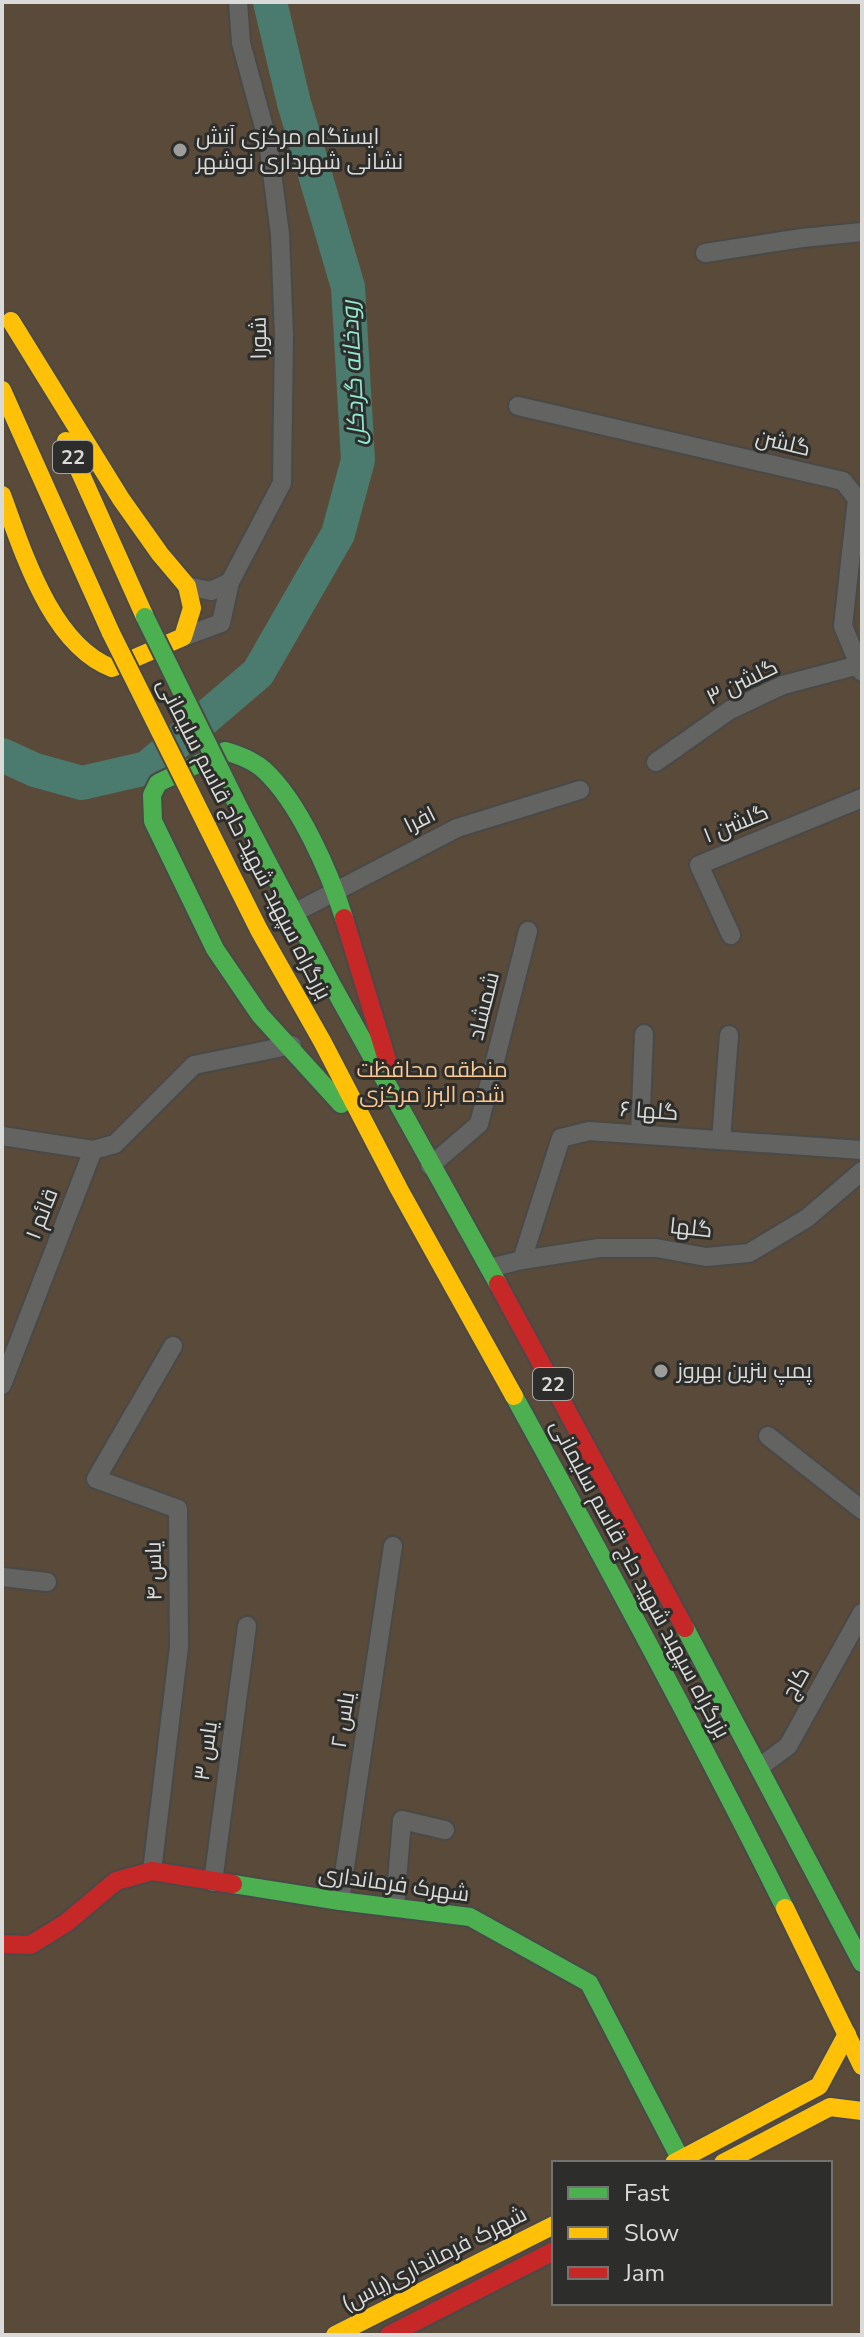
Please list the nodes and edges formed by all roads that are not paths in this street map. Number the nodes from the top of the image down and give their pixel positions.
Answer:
1 (238, 2) edge
2 (862, 232) edge
3 (705, 253) dead end
4 (2, 390) edge
5 (518, 406) dead end
6 (2, 495) edge
7 (230, 582) junction
8 (187, 586) junction
9 (183, 637) junction
10 (860, 668) edge
11 (656, 762) dead end
12 (580, 790) dead end
13 (862, 798) edge
14 (336, 892) junction
15 (292, 914) junction
16 (528, 931) dead end
17 (731, 935) dead end
18 (644, 1034) dead end
19 (729, 1035) dead end
20 (322, 1041) junction
21 (290, 1046) junction
22 (405, 1120) junction
23 (640, 1134) junction
24 (2, 1136) edge
25 (721, 1140) junction
26 (375, 1142) junction
27 (93, 1150) junction
28 (862, 1150) edge
29 (430, 1166) junction
30 (862, 1171) edge
31 (522, 1260) junction
32 (489, 1268) junction
33 (173, 1346) dead end
34 (2, 1385) edge
35 (768, 1436) dead end
36 (862, 1510) edge
37 (393, 1546) dead end
38 (2, 1577) edge
39 (47, 1582) dead end
40 (862, 1613) edge
41 (247, 1626) dead end
42 (761, 1766) junction
43 (445, 1830) dead end
44 (152, 1871) junction
45 (213, 1882) junction
46 (340, 1901) junction
47 (395, 1906) junction
48 (2, 1944) edge
49 (862, 1963) edge
50 (847, 2034) junction
51 (862, 2066) edge
52 (862, 2111) edge
53 (677, 2161) edge
54 (727, 2161) edge
55 (552, 2226) edge
56 (552, 2252) edge
57 (335, 2335) edge
58 (389, 2335) edge

1 - 7 street, شورا
2 - 3 street
4 - 20 main road, بزرگراه سپهبد شهید حاج قاسم سلیمانی / 22, bridge
5 - 10 street, گلشن
6 - 9 main road
7 - 8 street
7 - 9 street, شورا
8 - 9 main road
8 - 15 main road, بزرگراه سپهبد شهید حاج قاسم سلیمانی / 22, bridge
10 - 11 street, گلشن ۳
12 - 14 street, افرا
13 - 17 street, گلشن ۱
14 - 15 street, افرا
14 - 21 main road
14 - 22 main road
15 - 22 main road, بزرگراه سپهبد شهید حاج قاسم سلیمانی / 22
16 - 29 street, شمشاد
18 - 23 street
19 - 25 street
20 - 21 street
20 - 26 main road, بزرگراه سپهبد شهید حاج قاسم سلیمانی / 22
21 - 26 main road
21 - 27 street
22 - 29 main road, بزرگراه سپهبد شهید حاج قاسم سلیمانی / 22
23 - 25 street, گلها ۶
23 - 31 street, گلها ۶
24 - 27 street
25 - 28 street, گلها ۶
26 - 50 main road, بزرگراه سپهبد شهید حاج قاسم سلیمانی / 22
27 - 34 street, قائم ۱
29 - 32 main road, بزرگراه سپهبد شهید حاج قاسم سلیمانی / 22
30 - 31 street, گلها
31 - 32 street, گلها
32 - 42 main road, بزرگراه سپهبد شهید حاج قاسم سلیمانی / 22
33 - 44 street, یاس ۴
35 - 36 street
37 - 46 street, یاس ۲
38 - 39 street
40 - 42 street, کاج
41 - 45 street, یاس ۳
42 - 49 main road, بزرگراه سپهبد شهید حاج قاسم سلیمانی / 22
43 - 47 street
44 - 45 main road, شهرک فرمانداری
44 - 48 main road, شهرک فرمانداری
45 - 46 main road, شهرک فرمانداری
46 - 47 main road, شهرک فرمانداری
47 - 53 main road, شهرک فرمانداری
50 - 51 main road, بزرگراه سپهبد شهید حاج قاسم سلیمانی / 22
50 - 53 main road
52 - 54 main road
55 - 57 main road, شهرک فرمانداری(یاس)
56 - 58 main road

